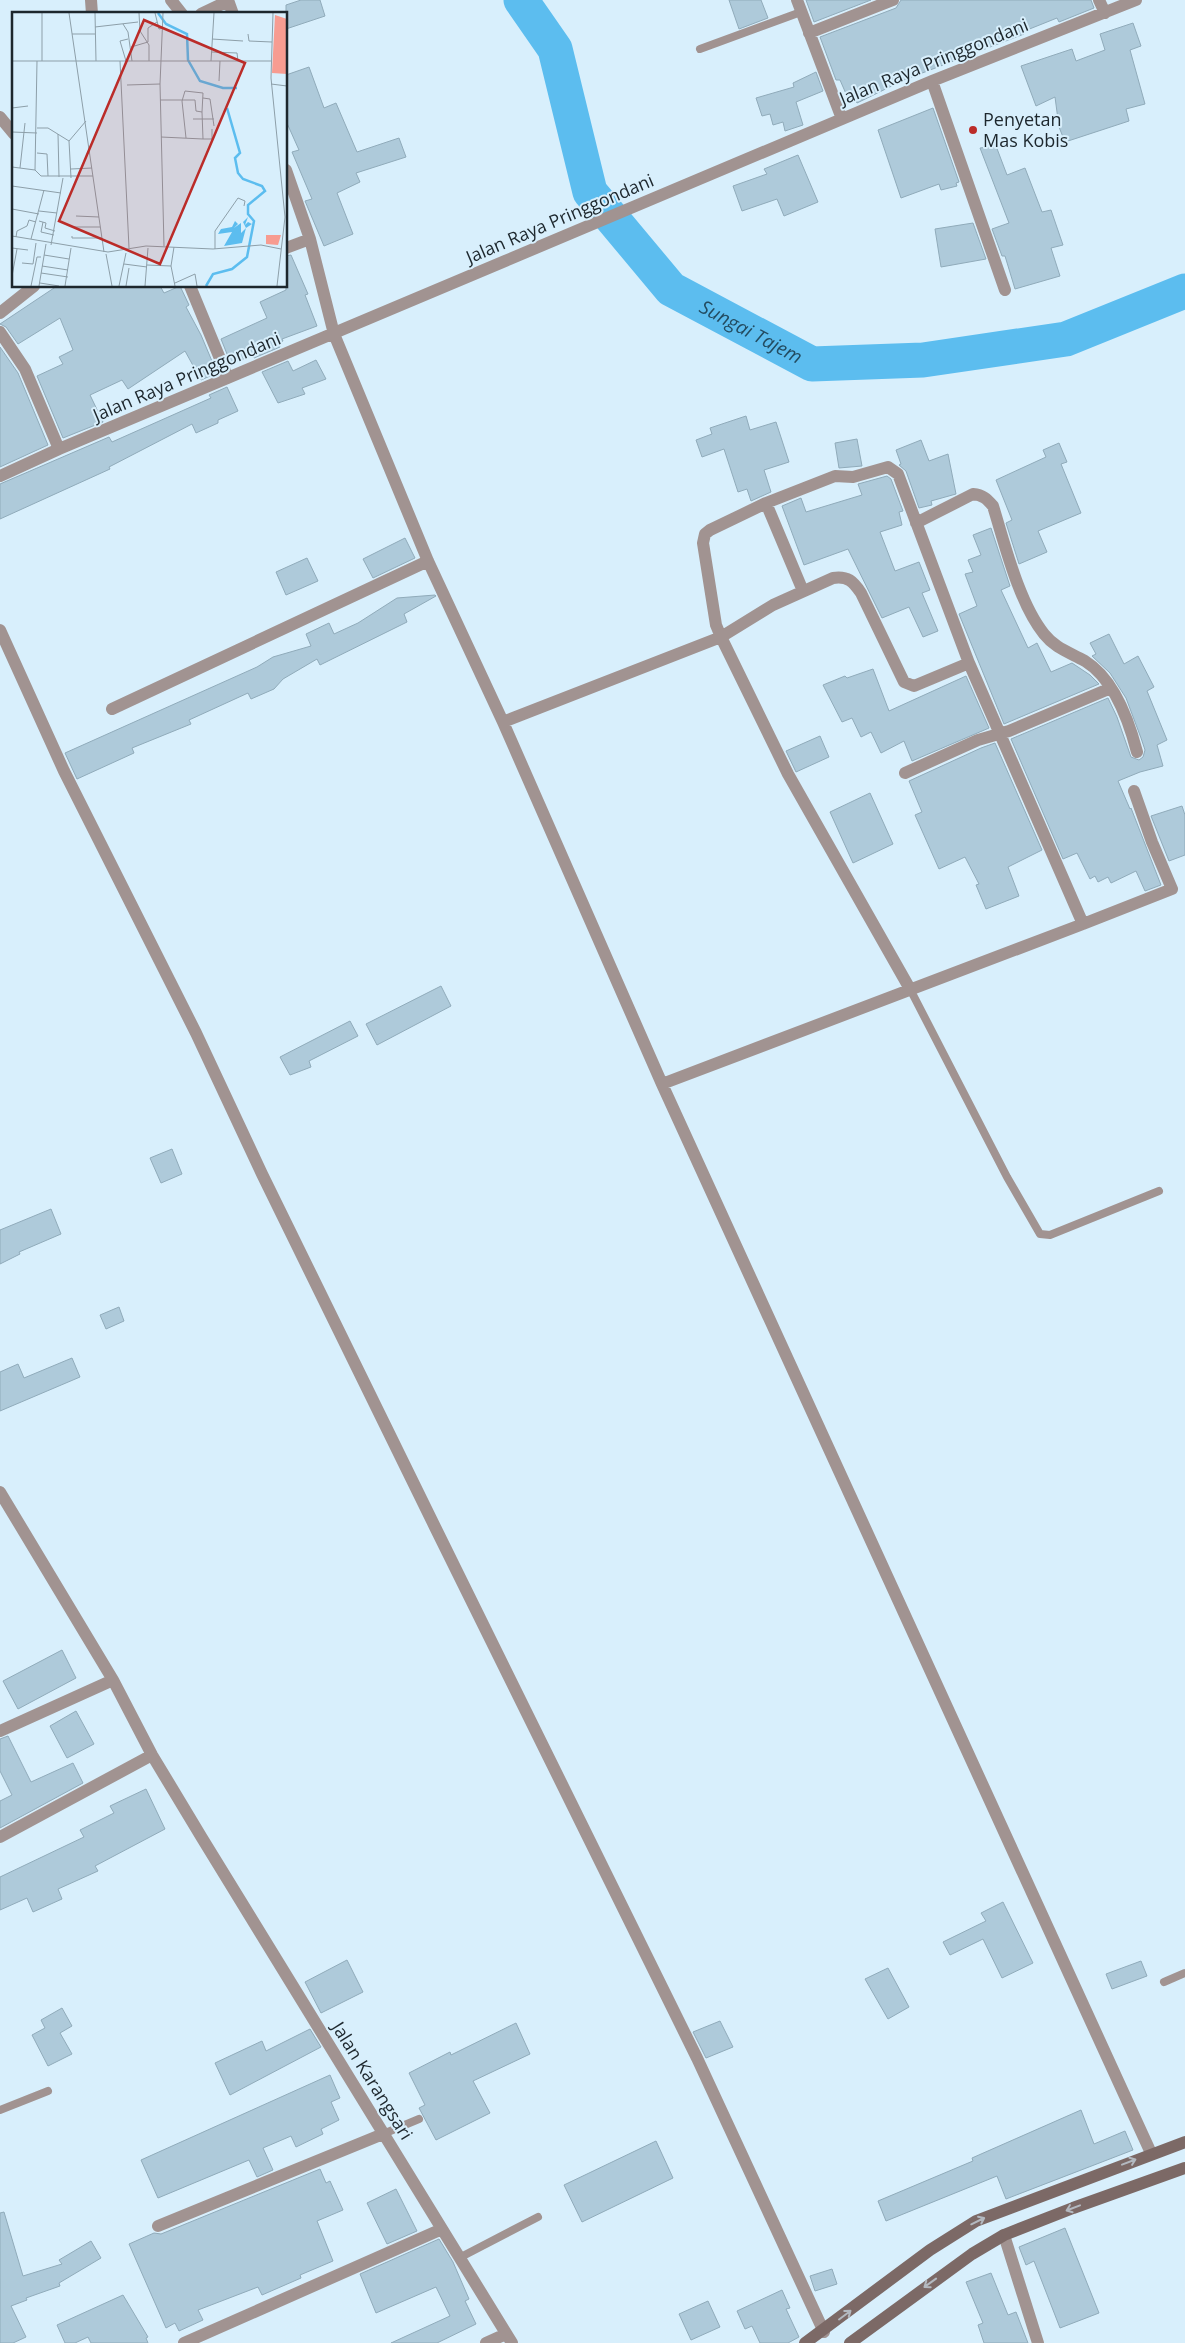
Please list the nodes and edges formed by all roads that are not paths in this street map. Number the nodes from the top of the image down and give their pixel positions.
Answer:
1 (171, 0) edge
2 (228, 0) edge
3 (893, 0) edge
4 (1099, 0) edge
5 (1136, 0) edge
6 (799, 6) edge
7 (180, 12) edge
8 (206, 12) edge
9 (232, 12) edge
10 (1105, 13) junction
11 (809, 32) junction
12 (700, 49) dead end
13 (932, 81) junction
14 (0, 117) edge
15 (842, 119) junction
16 (12, 132) edge
17 (288, 176) edge
18 (310, 239) junction
19 (288, 247) edge
20 (31, 288) edge
21 (191, 288) edge
22 (1005, 290) dead end
23 (0, 313) edge
24 (0, 332) edge
25 (334, 334) junction
26 (228, 378) junction
27 (59, 449) junction
28 (0, 476) edge
29 (766, 503) junction
30 (916, 523) junction
31 (428, 561) junction
32 (803, 591) junction
33 (0, 630) edge
34 (721, 637) junction
35 (969, 663) junction
36 (1111, 688) junction
37 (112, 709) dead end
38 (503, 722) junction
39 (998, 733) junction
40 (1137, 752) dead end
41 (905, 773) dead end
42 (1134, 791) dead end
43 (1083, 924) junction
44 (910, 989) junction
45 (662, 1084) junction
46 (1159, 1191) dead end
47 (0, 1492) edge
48 (113, 1680) junction
49 (0, 1731) edge
50 (152, 1755) junction
51 (0, 1837) edge
52 (1185, 1973) edge
53 (1164, 1982) dead end
54 (48, 2091) dead end
55 (0, 2110) edge
56 (419, 2118) dead end
57 (383, 2134) junction
58 (1185, 2142) edge
59 (1151, 2153) junction
60 (1185, 2168) edge
61 (538, 2217) dead end
62 (158, 2226) dead end
63 (442, 2230) junction
64 (1004, 2235) junction
65 (459, 2258) junction
66 (824, 2332) junction
67 (509, 2339) edge
68 (184, 2343) edge
69 (486, 2343) edge
70 (805, 2343) edge
71 (850, 2343) edge
72 (1038, 2343) edge

1 - 7 street
2 - 8 street
2 - 9 street
3 - 11 street
4 - 10 street
5 - 10 street, Jalan Raya Pringgondani
6 - 11 street
6 - 12 lane
10 - 13 street, Jalan Raya Pringgondani
11 - 15 street
13 - 15 street, Jalan Raya Pringgondani
13 - 22 street
14 - 16 street
15 - 25 street, Jalan Raya Pringgondani
17 - 18 street
18 - 19 street
18 - 25 street
20 - 23 street
21 - 26 street
24 - 27 street
25 - 26 street, Jalan Raya Pringgondani
25 - 31 street
26 - 27 street, Jalan Raya Pringgondani
27 - 28 street, Jalan Raya Pringgondani
29 - 30 street
29 - 32 street
29 - 34 street
30 - 35 street
30 - 36 street
31 - 37 street
31 - 38 street
32 - 34 street
32 - 35 street
33 - 66 street
34 - 38 street
34 - 44 street
35 - 39 street
36 - 39 street
36 - 40 street
38 - 45 street
39 - 41 street
39 - 43 street
42 - 43 street
43 - 44 street
44 - 45 street
44 - 46 lane
45 - 59 street
47 - 48 street, Jalan Karangsari
48 - 49 street
48 - 50 street, Jalan Karangsari
50 - 51 street
50 - 57 street, Jalan Karangsari
52 - 53 lane
54 - 55 lane
56 - 57 lane
57 - 62 street
57 - 63 street, Jalan Karangsari
58 - 59 main road
66 -> 59 main road
60 -> 64 main road
61 - 65 lane
63 - 65 street, Jalan Karangsari
63 - 68 street
64 -> 71 main road
64 - 72 street
65 - 67 street, Jalan Karangsari
66 - 70 main road
67 - 69 street

